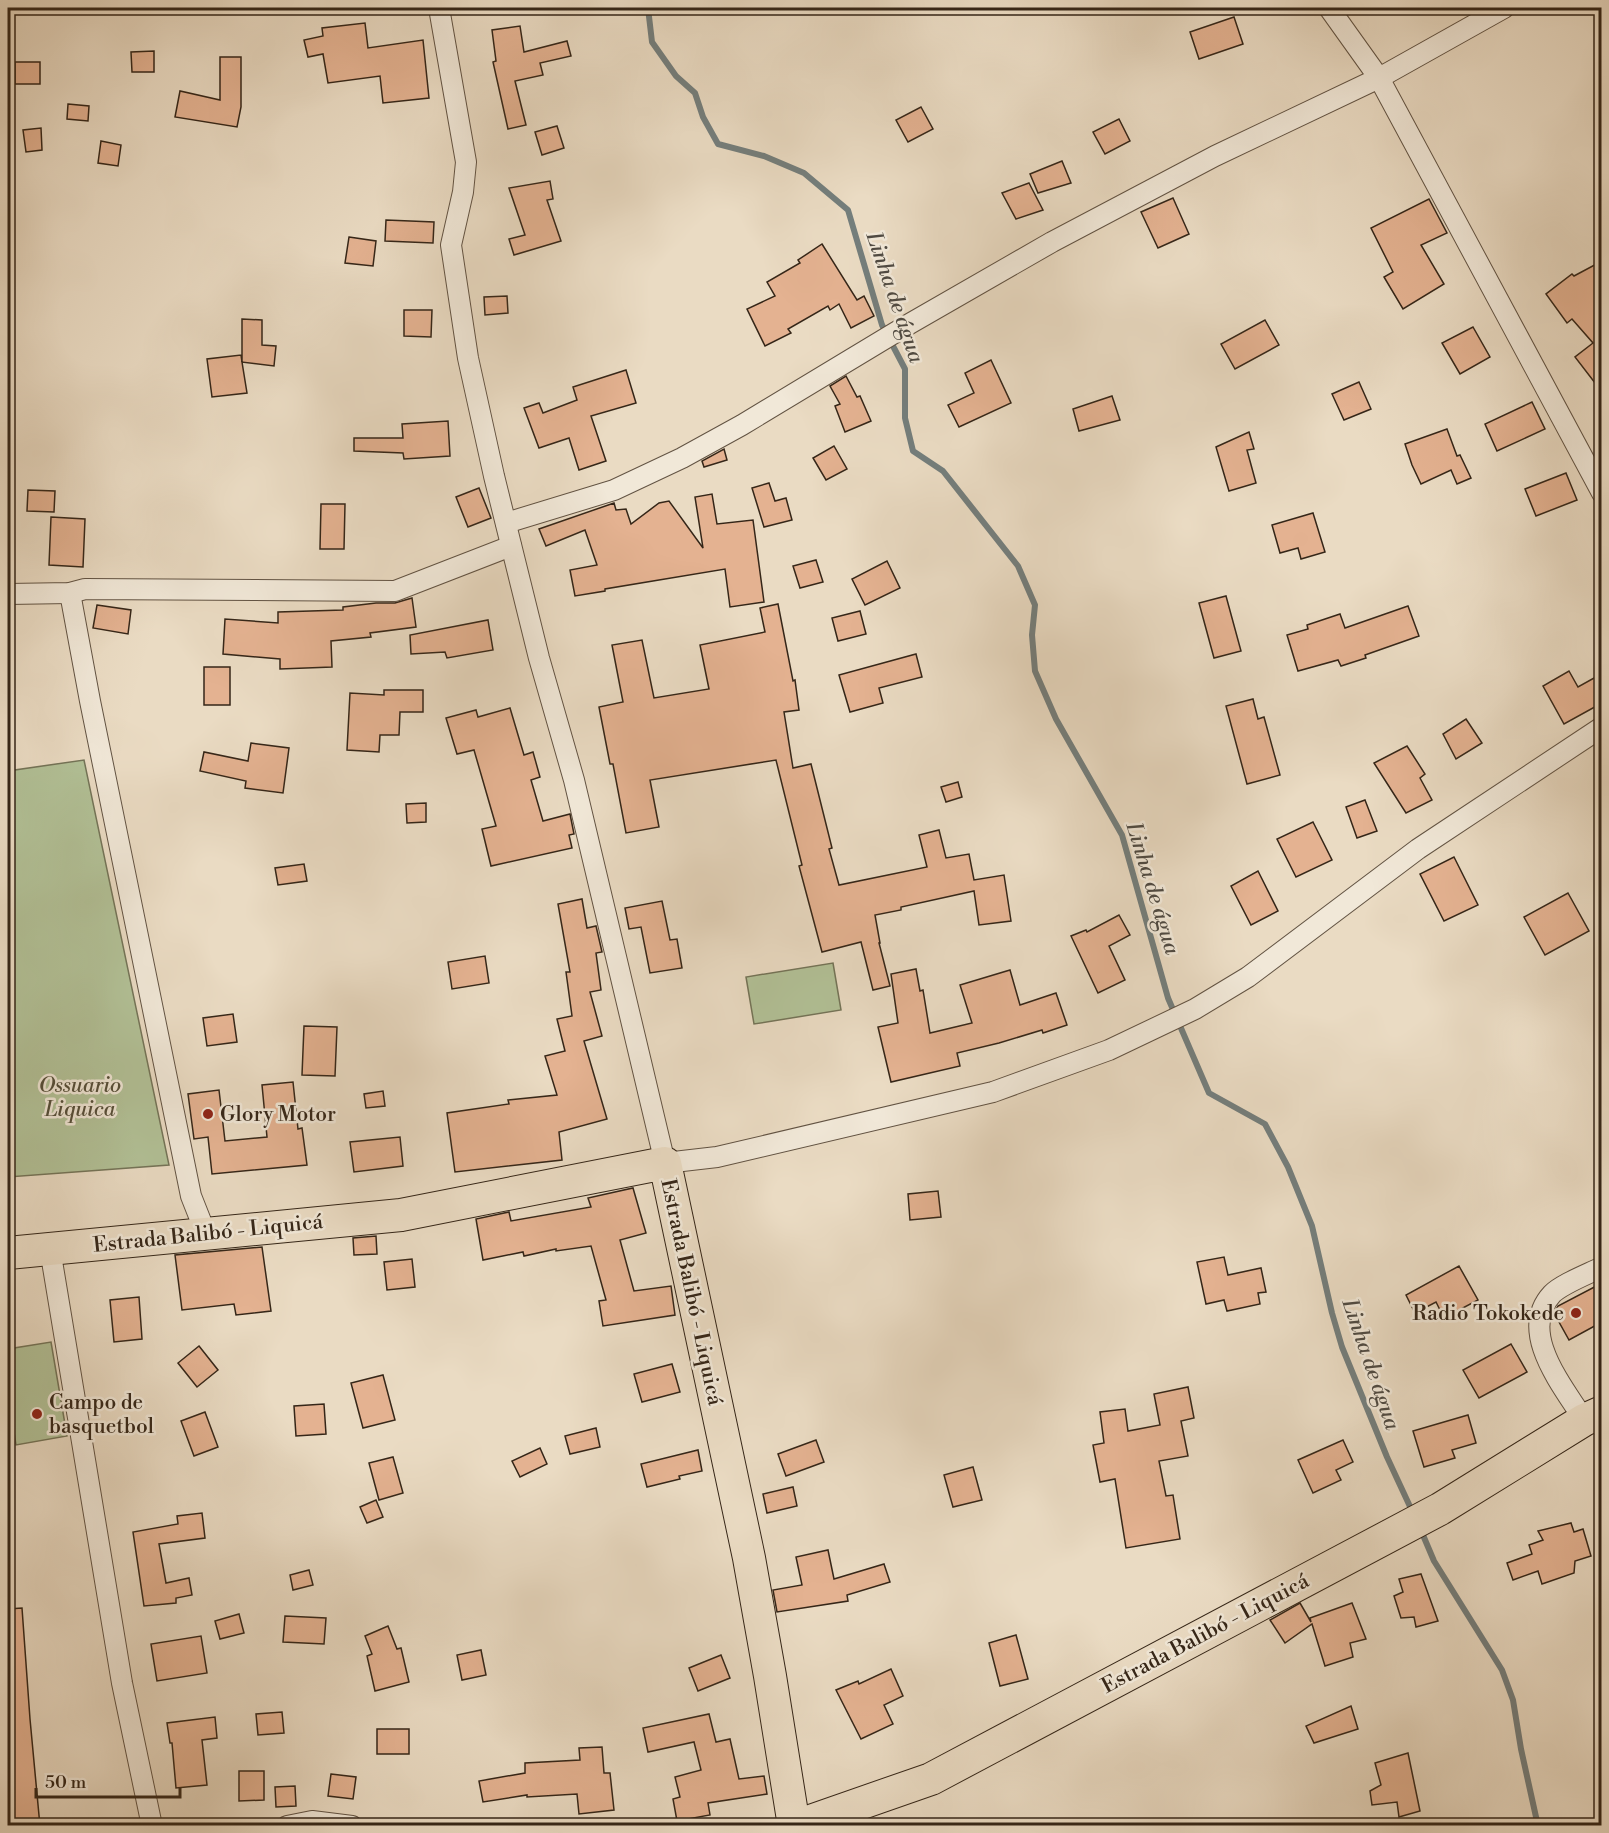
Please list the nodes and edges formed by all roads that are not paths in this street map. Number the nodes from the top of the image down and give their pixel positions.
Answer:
1 (439, 8) edge
2 (1329, 8) edge
3 (1504, 8) edge
4 (1379, 78) junction
5 (1602, 493) edge
6 (506, 523) junction
7 (512, 546) junction
8 (70, 593) junction
9 (8, 594) edge
10 (1601, 731) edge
11 (665, 1163) junction
12 (206, 1234) junction
13 (50, 1249) junction
14 (8, 1253) edge
15 (1602, 1268) edge
16 (1596, 1417) edge
17 (152, 1826) edge
18 (287, 1826) edge
19 (352, 1826) edge
20 (795, 1826) edge

1 - 6 street
2 - 4 street
3 - 4 street
4 - 5 street
4 - 6 street
6 - 7 street
7 - 8 street
7 - 11 street
8 - 9 street
8 - 12 street
10 - 11 street
11 - 12 main road, Estrada Balibó - Liquicá
11 - 20 main road, Estrada Balibó - Liquicá
12 - 13 main road, Estrada Balibó - Liquicá
13 - 14 main road, Estrada Balibó - Liquicá
13 - 17 street
15 - 16 street
16 - 20 main road, Estrada Balibó - Liquicá
18 - 19 street

